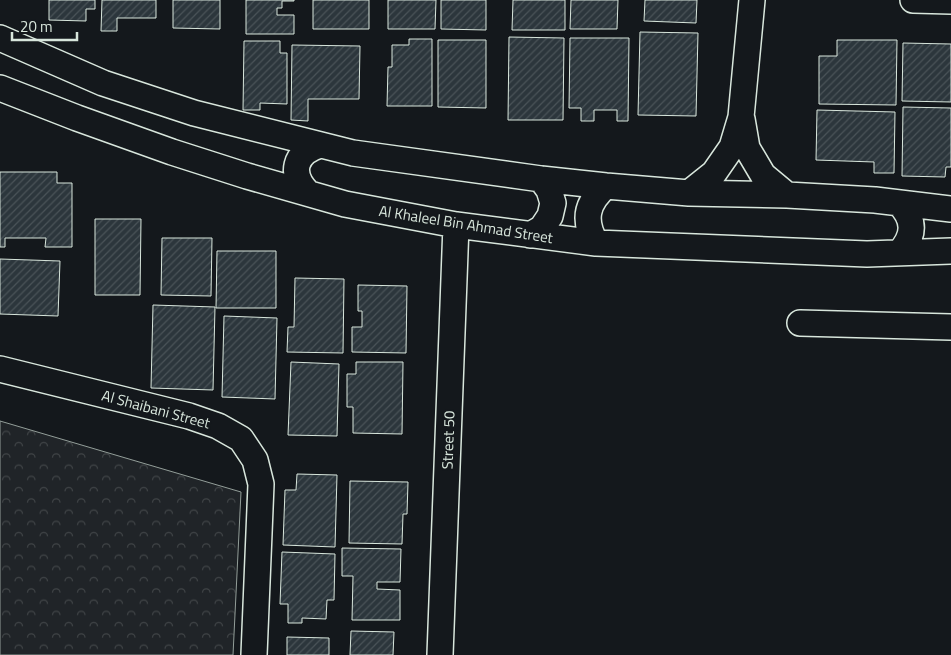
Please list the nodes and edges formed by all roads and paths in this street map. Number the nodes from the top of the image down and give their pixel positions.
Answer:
1 (752, 0) edge
2 (913, 0) edge
3 (951, 1) edge
4 (0, 38) edge
5 (0, 88) edge
6 (742, 117) junction
7 (320, 145) junction
8 (540, 179) junction
9 (606, 186) junction
10 (308, 193) junction
11 (689, 193) junction
12 (787, 196) junction
13 (899, 203) junction
14 (951, 209) edge
15 (456, 225) junction
16 (530, 235) junction
17 (596, 243) junction
18 (951, 251) edge
19 (900, 252) junction
20 (800, 323) dead end
21 (951, 327) edge
22 (0, 369) edge
23 (254, 655) edge
24 (440, 655) edge

1 - 6 street
2 - 3 street
4 - 7 street
5 - 10 street, Al Khaleel Bin Ahmad Street
6 - 11 street
6 - 12 street
7 - 8 street
7 - 10 street
8 - 9 street
8 - 16 street
9 - 11 street
9 - 17 street
10 - 15 street, Al Khaleel Bin Ahmad Street
11 - 12 street
12 - 13 street
13 - 14 street
13 - 19 street
15 - 16 street, Al Khaleel Bin Ahmad Street
15 - 24 street, Street 50
16 - 17 street, Al Khaleel Bin Ahmad Street
17 - 19 street, Al Khaleel Bin Ahmad Street
18 - 19 street, Al Khaleel Bin Ahmad Street
20 - 21 street
22 - 23 street, Al Shaibani Street

